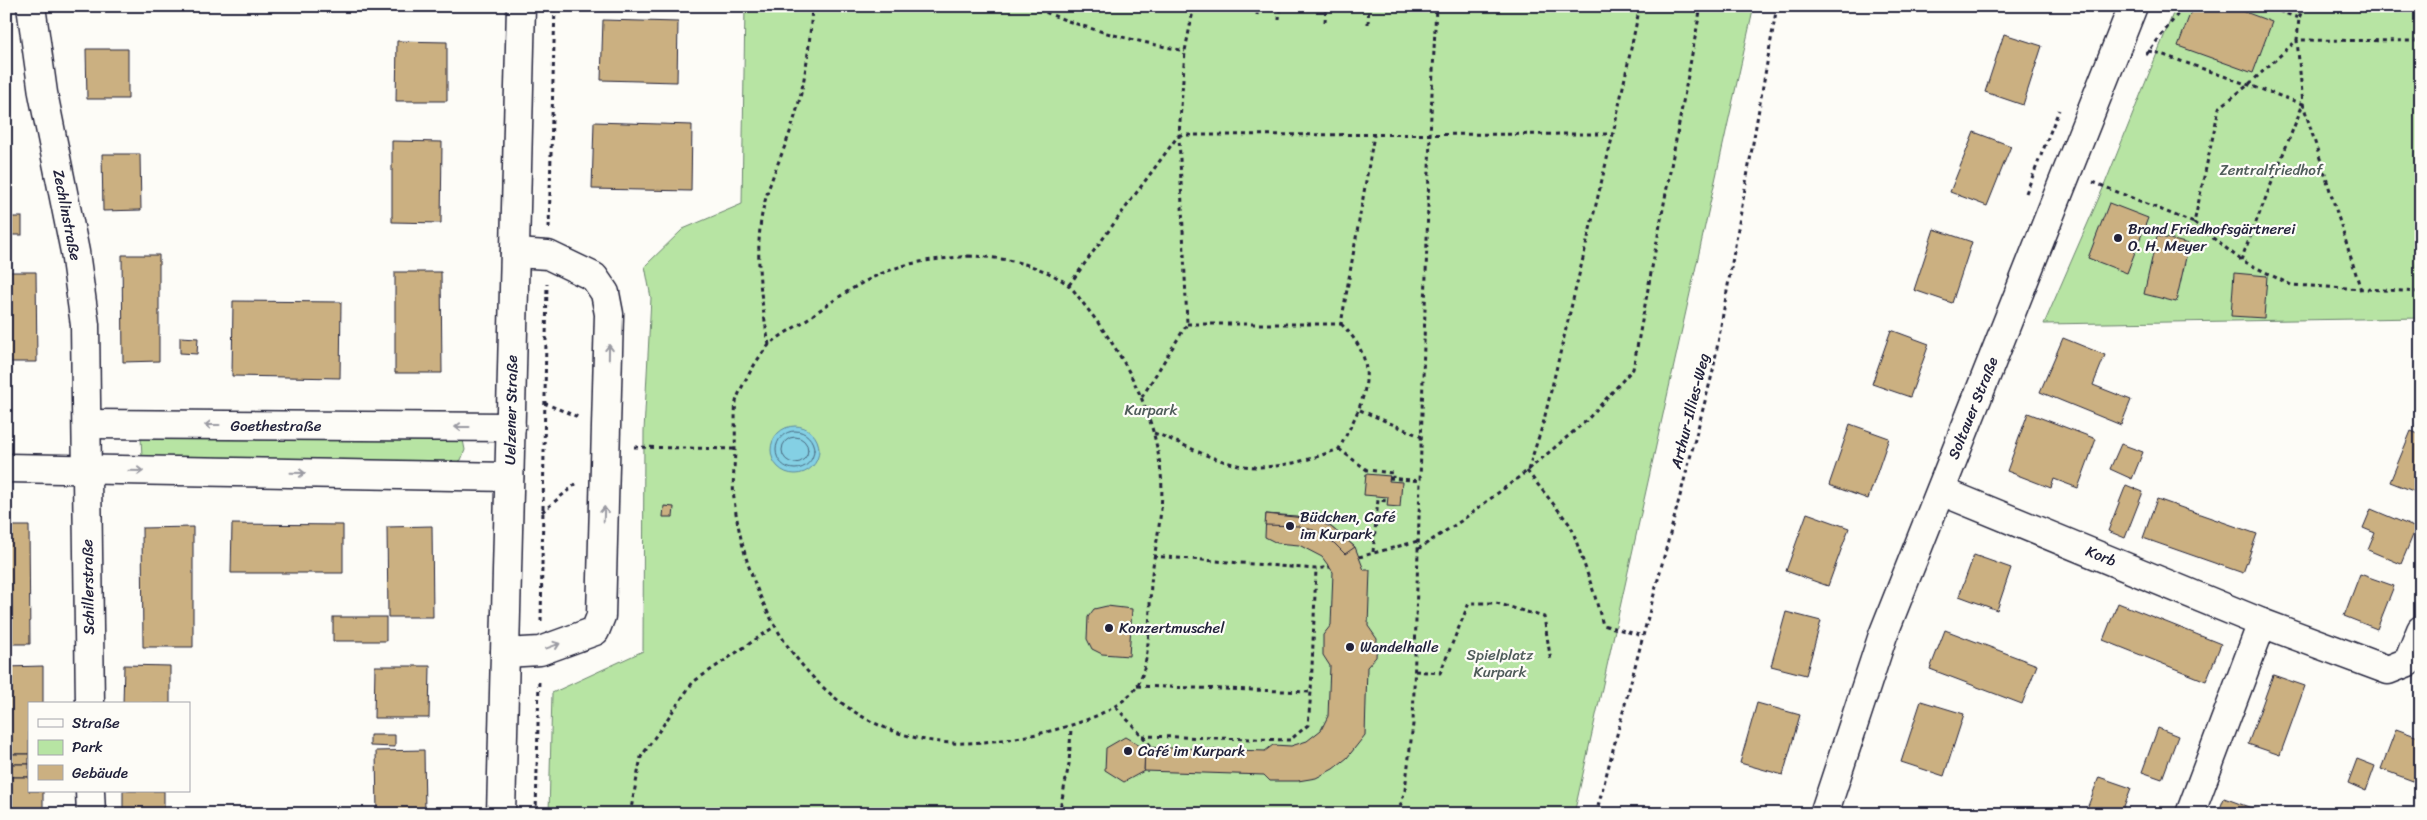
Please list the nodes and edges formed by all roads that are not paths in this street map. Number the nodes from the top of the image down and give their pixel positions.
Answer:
1 (31, 6) edge
2 (521, 6) edge
3 (2133, 6) edge
4 (515, 253) junction
5 (511, 415) junction
6 (88, 424) junction
7 (6, 468) edge
8 (87, 470) junction
9 (510, 477) junction
10 (1941, 491) junction
11 (2262, 623) junction
12 (2421, 630) edge
13 (505, 653) junction
14 (90, 702) edge
15 (90, 792) edge
16 (91, 814) edge
17 (501, 814) edge
18 (1824, 814) edge
19 (2190, 814) edge

1 - 6 street, Zechlinstraße
2 - 4 street, Uelzener Straße
3 - 10 street, Soltauer Straße
4 - 5 street, Uelzener Straße
13 -> 4 street
5 -> 6 street, Goethestraße
5 - 9 street, Uelzener Straße
6 - 8 street
7 - 8 street
8 -> 9 street
8 - 14 street, Schillerstraße
9 - 13 street, Uelzener Straße
10 - 11 street, Korb
10 - 18 street, Soltauer Straße
11 - 12 street, Korb
11 - 19 street
13 - 17 street, Uelzener Straße
15 - 16 street

